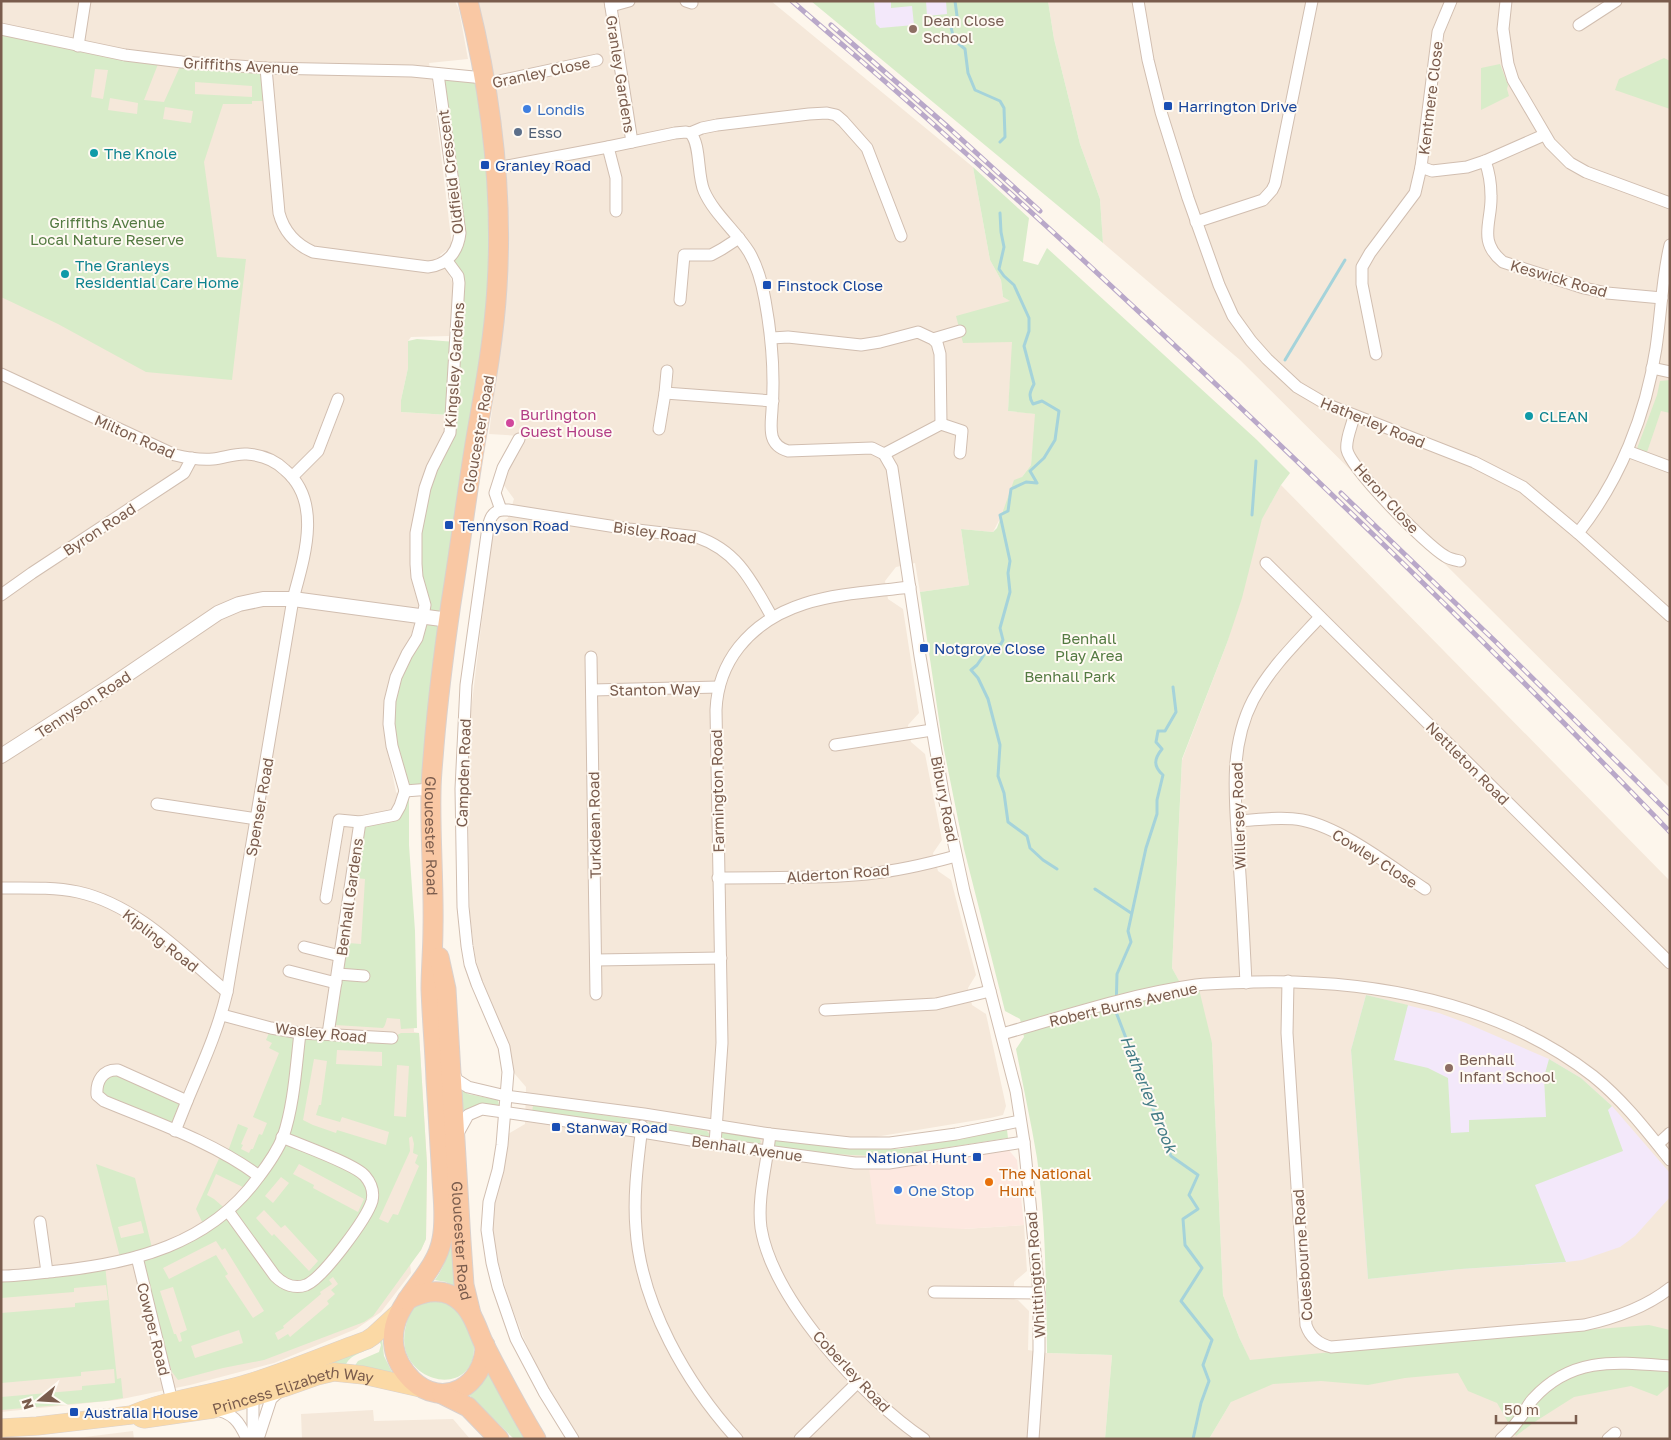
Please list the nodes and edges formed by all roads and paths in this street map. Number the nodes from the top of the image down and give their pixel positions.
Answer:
1 (85, 1) edge
2 (468, 1) edge
3 (629, 1) edge
4 (1138, 1) edge
5 (1312, 1) edge
6 (1451, 1) edge
7 (1506, 1) edge
8 (1616, 1) edge
9 (610, 4) edge
10 (1579, 25) dead end
11 (1, 29) edge
12 (78, 46) junction
13 (597, 60) dead end
14 (266, 68) junction
15 (438, 74) junction
16 (484, 81) junction
17 (690, 133) junction
18 (1544, 135) junction
19 (632, 142) junction
20 (608, 147) junction
21 (1485, 161) junction
22 (496, 168) junction
23 (1421, 168) junction
24 (1670, 203) edge
25 (616, 211) dead end
26 (1196, 222) junction
27 (901, 236) dead end
28 (739, 238) junction
29 (1670, 245) edge
30 (447, 261) junction
31 (1662, 298) junction
32 (680, 300) dead end
33 (960, 332) dead end
34 (772, 338) junction
35 (933, 338) junction
36 (1376, 354) dead end
37 (1652, 368) junction
38 (667, 371) dead end
39 (1670, 372) edge
40 (1, 374) edge
41 (665, 393) junction
42 (338, 399) dead end
43 (773, 401) junction
44 (1354, 416) junction
45 (941, 424) junction
46 (659, 429) dead end
47 (519, 439) dead end
48 (1627, 451) junction
49 (960, 453) dead end
50 (884, 454) junction
51 (192, 458) junction
52 (1670, 467) edge
53 (292, 477) junction
54 (500, 510) junction
55 (1578, 533) junction
56 (1460, 561) dead end
57 (1266, 563) dead end
58 (910, 587) junction
59 (1, 595) edge
60 (293, 599) junction
61 (424, 616) junction
62 (1670, 616) edge
63 (772, 617) junction
64 (1320, 617) junction
65 (449, 620) junction
66 (592, 657) dead end
67 (719, 687) junction
68 (592, 690) junction
69 (932, 730) junction
70 (835, 745) dead end
71 (1, 756) edge
72 (431, 789) junction
73 (405, 791) junction
74 (157, 804) dead end
75 (257, 819) junction
76 (1237, 821) junction
77 (360, 822) junction
78 (956, 856) junction
79 (718, 878) junction
80 (1, 888) edge
81 (1425, 889) dead end
82 (326, 898) dead end
83 (433, 928) junction
84 (304, 947) dead end
85 (340, 956) junction
86 (721, 958) junction
87 (596, 960) junction
88 (1670, 963) edge
89 (289, 971) dead end
90 (364, 976) dead end
91 (337, 979) junction
92 (1288, 981) junction
93 (1246, 983) junction
94 (990, 991) junction
95 (227, 992) junction
96 (596, 994) dead end
97 (825, 1010) dead end
98 (222, 1015) junction
99 (300, 1033) junction
100 (328, 1034) junction
101 (1002, 1034) junction
102 (392, 1038) dead end
103 (451, 1067) junction
104 (506, 1096) junction
105 (187, 1101) junction
106 (505, 1113) junction
107 (644, 1114) junction
108 (1020, 1121) junction
109 (716, 1126) junction
110 (175, 1131) junction
111 (642, 1132) junction
112 (1670, 1133) edge
113 (770, 1134) junction
114 (282, 1137) junction
115 (456, 1138) junction
116 (1024, 1142) junction
117 (715, 1144) junction
118 (1658, 1144) junction
119 (768, 1152) junction
120 (1670, 1160) edge
121 (260, 1176) junction
122 (228, 1211) junction
123 (40, 1222) dead end
124 (136, 1257) junction
125 (47, 1272) junction
126 (1, 1276) edge
127 (1670, 1288) edge
128 (934, 1292) dead end
129 (1039, 1293) junction
130 (403, 1307) junction
131 (471, 1314) junction
132 (484, 1345) junction
133 (1670, 1366) edge
134 (858, 1382) junction
135 (265, 1392) junction
136 (433, 1392) junction
137 (172, 1402) junction
138 (213, 1409) junction
139 (131, 1415) junction
140 (1, 1428) edge
141 (247, 1439) edge
142 (253, 1439) edge
143 (258, 1439) edge
144 (499, 1439) edge
145 (536, 1439) edge
146 (573, 1439) edge
147 (737, 1439) edge
148 (800, 1439) edge
149 (924, 1439) edge
150 (1033, 1439) edge
151 (1502, 1439) edge

1 - 12 street
2 - 16 highway, Gloucester Road
3 - 9 street, Granley Gardens
4 - 26 street, Hatherley Road
5 - 26 street
6 - 23 street, Kentmere Close
7 - 18 street
8 - 10 street
9 - 19 street, Granley Gardens
11 - 12 street, Griffiths Avenue
12 - 14 street, Griffiths Avenue
13 - 16 street, Granley Close
14 - 15 street, Griffiths Avenue
14 - 30 street
15 - 16 street, Griffiths Avenue
15 - 30 street, Oldfield Crescent
16 - 22 highway, Gloucester Road
17 - 19 street
17 - 27 street
17 - 28 street
18 - 21 street, Kentmere Close
18 - 24 street
19 - 20 street
20 - 22 street
20 - 25 street
21 - 23 street, Kentmere Close
21 - 31 street, Keswick Road
22 - 65 highway, Gloucester Road
23 - 36 street, Kentmere Close
26 - 44 street, Hatherley Road
28 - 32 street
28 - 34 street
29 - 31 street
30 - 61 street, Kingsley Gardens
31 - 37 street
33 - 35 street
34 - 35 street
34 - 43 street
35 - 45 street
37 - 39 street
37 - 48 street
38 - 41 street
40 - 51 street, Milton Road
41 - 43 street
41 - 46 street
42 - 53 street
43 - 50 street
44 - 55 street, Hatherley Road
44 - 56 street, Heron Close
45 - 49 street
45 - 50 street
47 - 54 street
48 - 52 street
48 - 55 street
50 - 58 street, Bibury Road
51 - 53 street, Milton Road
51 - 59 street, Byron Road
53 - 60 street, Milton Road
54 - 63 street, Bisley Road
54 - 104 street, Campden Road
55 - 62 street, Hatherley Road
57 - 64 street, Nettleton Road
58 - 63 street, Farmington Road
58 - 69 street, Bibury Road
60 - 61 street, Tennyson Road
60 - 71 street, Tennyson Road
60 - 75 street, Spenser Road
61 - 65 street, Tennyson Road
61 - 73 street, Kingsley Gardens
63 - 67 street, Farmington Road
64 - 76 street, Willersey Road
64 - 88 street, Nettleton Road
65 - 72 highway, Gloucester Road
66 - 68 street, Turkdean Road
67 - 68 street, Stanton Way
67 - 79 street, Farmington Road
68 - 87 street, Turkdean Road
69 - 70 street
69 - 78 street, Bibury Road
72 - 73 street
72 - 83 highway, Gloucester Road
73 - 77 street, Benhall Gardens
74 - 75 street
75 - 95 street, Spenser Road
76 - 81 street, Cowley Close
76 - 93 street, Willersey Road
77 - 82 street
77 - 85 street, Benhall Gardens
78 - 79 street, Alderton Road
78 - 94 street, Bibury Road
79 - 86 street, Farmington Road
80 - 95 street, Kipling Road
83 - 103 highway, Gloucester Road
83 - 130 highway, Gloucester Road
84 - 85 street
85 - 91 street, Benhall Gardens
86 - 87 street
86 - 109 street, Farmington Road
87 - 96 street, Turkdean Road
89 - 91 street
90 - 91 street, Benhall Gardens
91 - 100 street, Benhall Gardens
92 - 93 street, Robert Burns Avenue
92 - 118 street, Robert Burns Avenue
92 - 127 street, Colesbourne Road
93 - 101 street, Robert Burns Avenue
94 - 97 street
94 - 101 street, Bibury Road
95 - 98 street, Spenser Road
98 - 99 street, Wasley Road
98 - 105 street, Spenser Road
99 - 100 street, Wasley Road
99 - 114 street
100 - 102 street, Wasley Road
101 - 108 street, Bibury Road
103 - 104 street, Benhall Avenue
103 - 115 highway, Gloucester Road
104 - 106 street, Campden Road
104 - 107 street, Benhall Avenue
105 - 110 street, Spenser Road
105 - 110 street
106 - 111 street, Benhall Avenue
106 - 115 street, Benhall Avenue
106 - 146 street, Campden Road
107 - 109 street, Benhall Avenue
107 - 111 street
108 - 113 street, Benhall Avenue
108 - 116 street, Bibury Road
109 - 113 street, Benhall Avenue
109 - 117 street, Farmington Road
110 - 121 street
111 - 117 street, Benhall Avenue
111 - 147 street
112 - 118 street
113 - 119 street, Coberley Road
114 - 121 street
114 - 122 street
115 - 131 highway, Gloucester Road
116 - 119 street, Benhall Avenue
116 - 129 street, Whittington Road
117 - 119 street, Benhall Avenue
118 - 120 street, Robert Burns Avenue
119 - 134 street, Coberley Road
121 - 122 street
122 - 124 street
123 - 125 street
124 - 125 street
124 - 137 street, Cowper Road
125 - 126 street
128 - 129 street
129 - 150 street, Whittington Road
130 - 131 highway
130 - 135 main road, Princess Elizabeth Way
130 - 136 highway
131 - 132 highway
132 - 136 highway
132 - 145 highway
133 - 151 street
134 - 148 street
134 - 149 street, Coberley Road
135 - 136 main road, Princess Elizabeth Way
135 - 137 main road, Princess Elizabeth Way
135 - 138 main road, Princess Elizabeth Way
135 - 142 street
135 - 143 street
136 - 144 highway
137 - 139 main road, Princess Elizabeth Way
138 - 139 main road, Princess Elizabeth Way
138 - 141 street
139 - 140 main road, Princess Elizabeth Way

